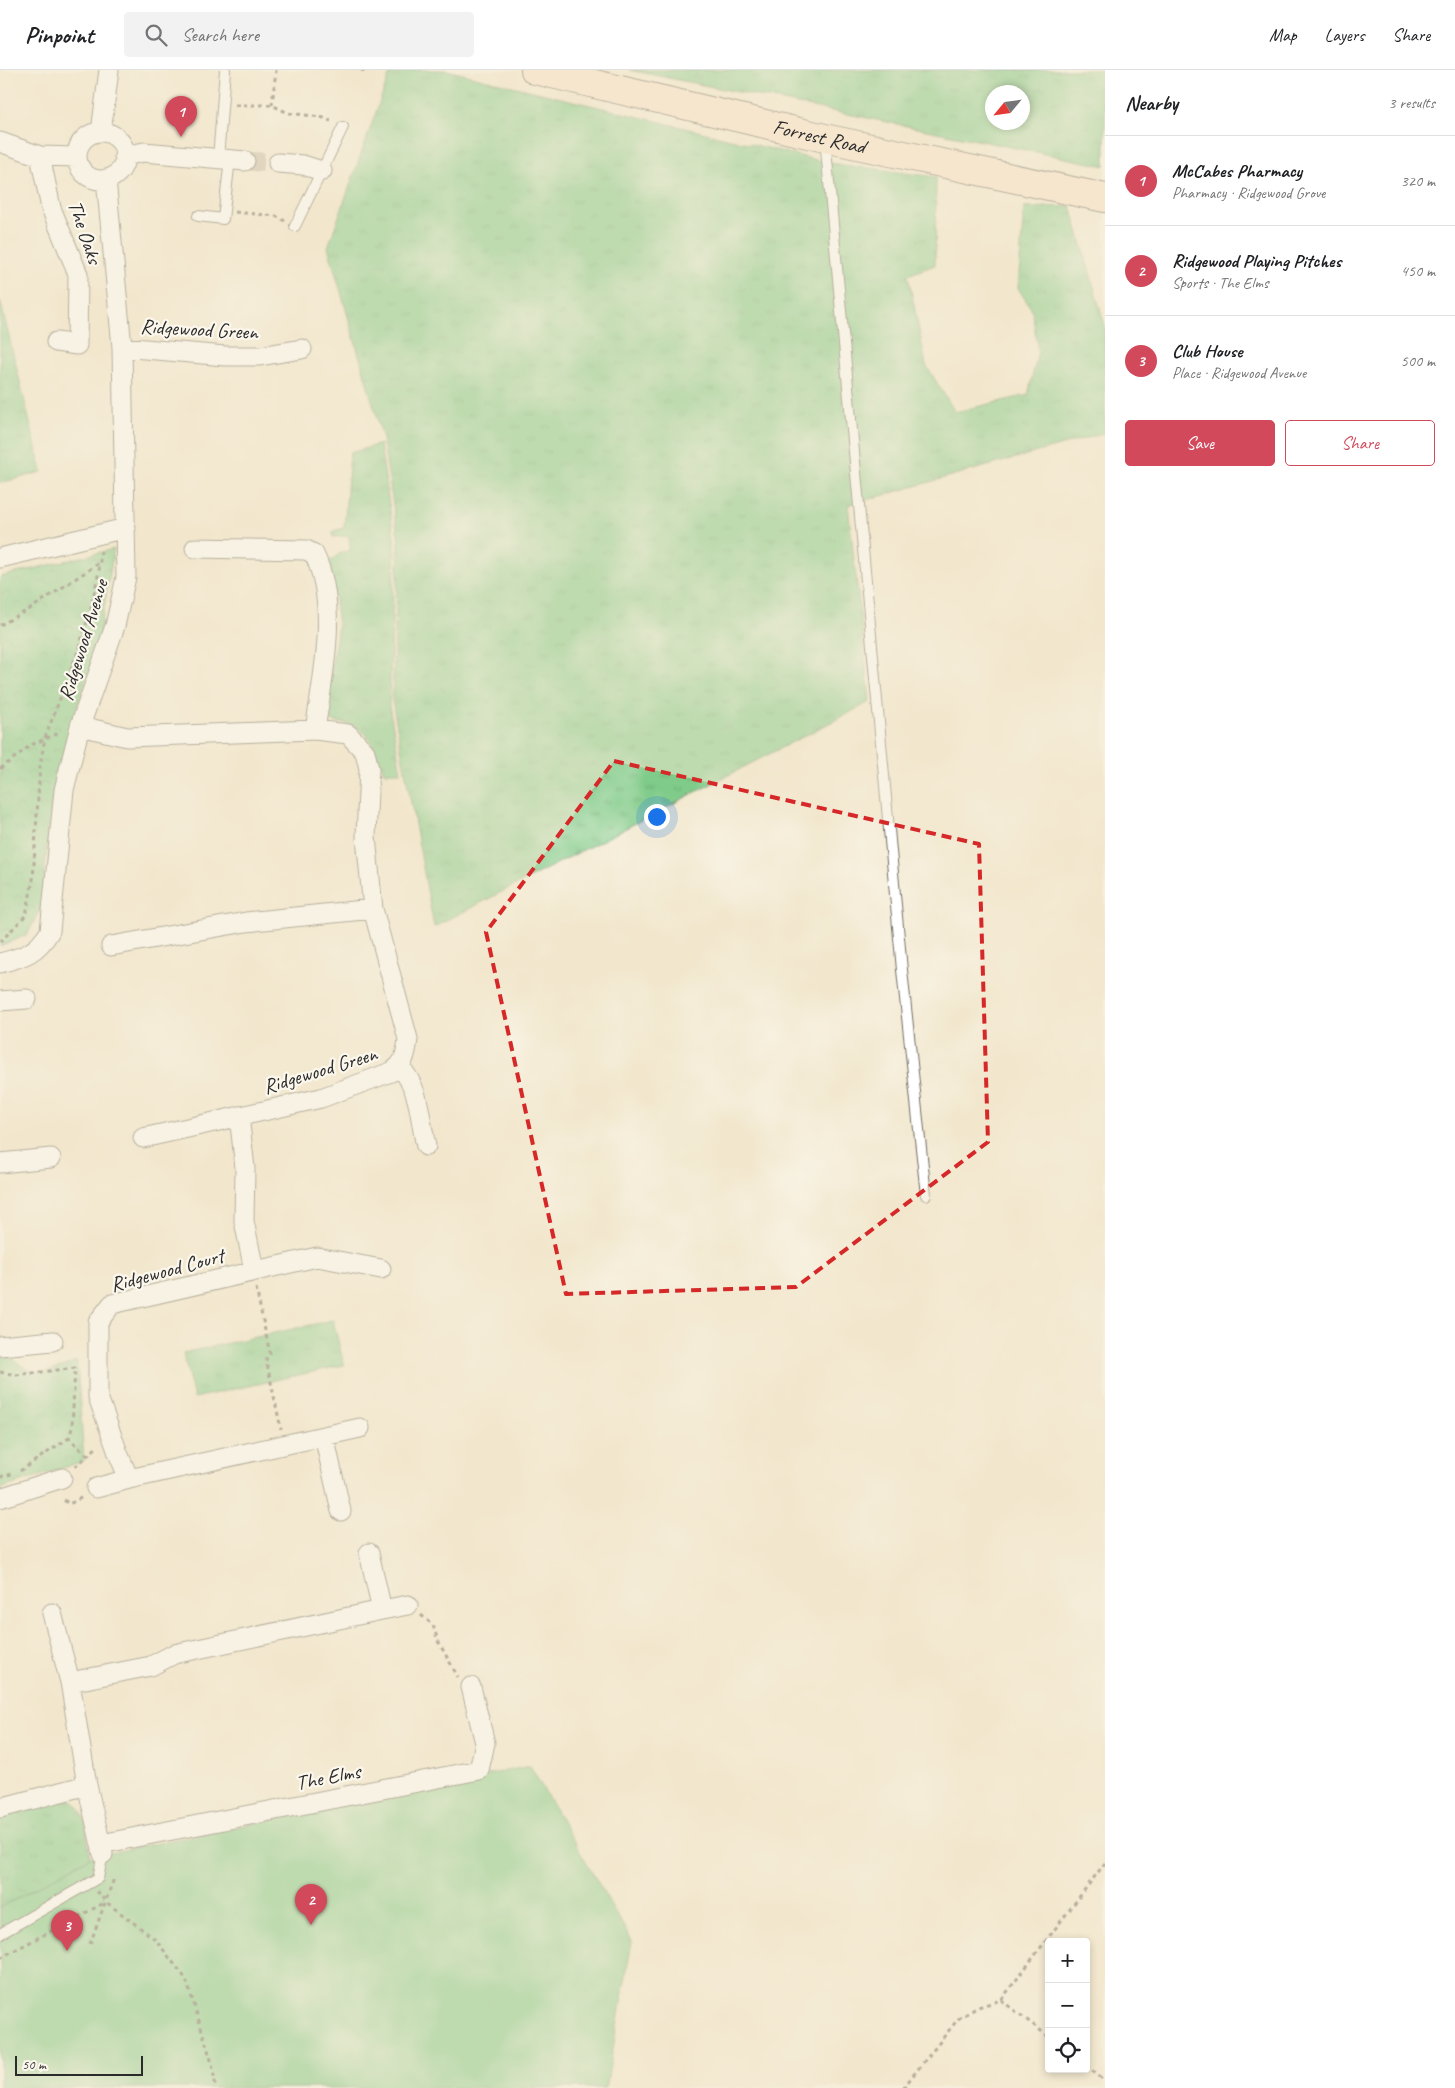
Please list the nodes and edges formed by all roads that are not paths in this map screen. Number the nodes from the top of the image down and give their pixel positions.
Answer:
1 (109, 70) edge
2 (225, 70) edge
3 (535, 70) edge
4 (343, 127) road end
5 (101, 132) junction
6 (829, 139) junction
7 (0, 142) edge
8 (40, 156) junction
9 (124, 156) junction
10 (77, 157) junction
11 (231, 160) junction
12 (278, 163) tunnel mouth
13 (322, 171) junction
14 (106, 179) junction
15 (1105, 198) edge
16 (198, 216) dead end
17 (295, 226) road end
18 (56, 342) dead end
19 (122, 347) junction
20 (302, 349) dead end
21 (126, 528) junction
22 (195, 548) dead end
23 (0, 558) edge
24 (80, 726) junction
25 (315, 730) junction
26 (373, 909) junction
27 (111, 946) dead end
28 (0, 962) edge
29 (27, 999) dead end
30 (0, 1001) edge
31 (400, 1067) junction
32 (238, 1116) junction
33 (143, 1138) dead end
34 (426, 1146) dead end
35 (52, 1158) dead end
36 (0, 1163) edge
37 (926, 1195) dead end
38 (381, 1269) dead end
39 (253, 1270) junction
40 (53, 1341) dead end
41 (0, 1346) edge
42 (360, 1428) dead end
43 (324, 1436) junction
44 (62, 1478) road end
45 (129, 1479) junction
46 (96, 1488) dead end
47 (0, 1498) edge
48 (341, 1511) dead end
49 (368, 1552) dead end
50 (408, 1605) road end
51 (382, 1610) junction
52 (52, 1613) dead end
53 (70, 1682) junction
54 (472, 1687) road end
55 (87, 1785) junction
56 (0, 1808) edge
57 (102, 1849) junction
58 (0, 1934) edge

1 - 5 street
2 - 11 lane
3 - 6 street, Forrest Road
4 - 13 lane
5 - 9 street
5 - 10 street
6 - 15 street, Forrest Road
6 - 37 lane
7 - 8 street
8 - 10 street
8 - 18 street, The Oaks
9 - 11 street
9 - 14 street
10 - 14 street
11 - 16 lane
12 - 13 street
13 - 17 lane
14 - 19 street, Ridgewood Avenue
19 - 20 street, Ridgewood Green
19 - 21 street, Ridgewood Avenue
21 - 23 street
21 - 24 street, Ridgewood Avenue
22 - 25 street
24 - 25 street, Ridgewood Green
24 - 28 street, Ridgewood Avenue
25 - 26 street, Ridgewood Green
26 - 27 street
26 - 31 street, Ridgewood Green
29 - 30 street
31 - 32 street, Ridgewood Green
31 - 34 street
32 - 33 street, Ridgewood Green
32 - 39 street
35 - 36 street
38 - 39 street, Ridgewood Court
39 - 45 street, Ridgewood Court
40 - 41 street
42 - 43 street
43 - 45 street
43 - 48 street
44 - 47 street
45 - 46 street
49 - 51 street
50 - 51 street
51 - 53 street
52 - 53 street
53 - 55 street
54 - 57 street, The Elms
55 - 56 street
55 - 57 street
57 - 58 lane

